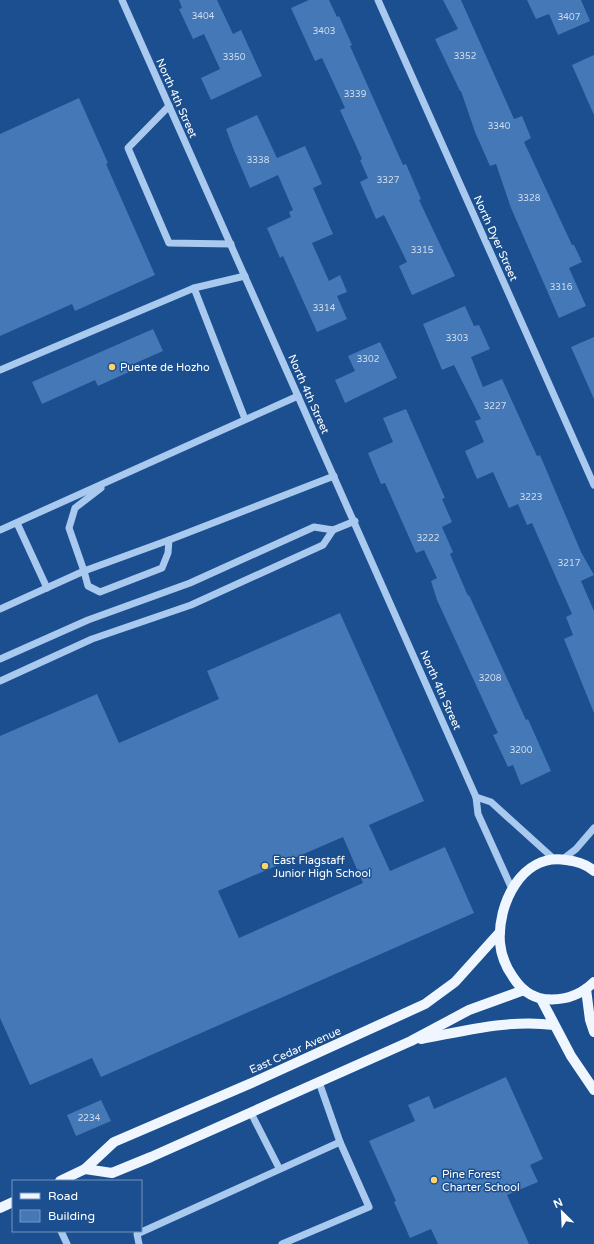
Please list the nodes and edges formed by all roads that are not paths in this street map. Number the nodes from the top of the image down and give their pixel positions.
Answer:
1 (122, 0) edge
2 (378, 0) edge
3 (169, 106) junction
4 (231, 244) junction
5 (245, 276) junction
6 (194, 288) junction
7 (0, 370) edge
8 (298, 396) junction
9 (245, 419) junction
10 (334, 476) junction
11 (110, 481) junction
12 (594, 485) edge
13 (355, 521) junction
14 (17, 523) junction
15 (0, 530) edge
16 (333, 530) junction
17 (169, 540) junction
18 (84, 571) junction
19 (47, 588) junction
20 (0, 609) edge
21 (0, 659) edge
22 (0, 681) edge
23 (476, 797) junction
24 (594, 828) edge
25 (559, 859) junction
26 (594, 871) edge
27 (512, 889) junction
28 (500, 932) junction
29 (590, 986) edge
30 (524, 990) junction
31 (541, 998) junction
32 (554, 1025) junction
33 (594, 1032) edge
34 (411, 1041) junction
35 (319, 1082) junction
36 (594, 1090) edge
37 (250, 1113) junction
38 (340, 1142) junction
39 (279, 1168) junction
40 (86, 1169) junction
41 (62, 1180) edge
42 (12, 1202) edge
43 (0, 1208) edge
44 (61, 1232) edge
45 (141, 1232) edge
46 (142, 1232) edge
47 (67, 1244) edge
48 (139, 1244) edge
49 (282, 1244) edge

1 - 3 street, North 4th Street
2 - 12 street, North Dyer Street
3 - 4 street, North 4th Street
3 - 4 street
4 - 5 street, North 4th Street
5 - 6 street
5 - 8 street, North 4th Street
6 - 7 street
6 - 9 street
8 - 9 street
8 - 10 street, North 4th Street
9 - 11 street
10 - 13 street, North 4th Street
10 - 17 street
11 - 14 street
11 - 18 street
13 - 16 street
13 - 23 street, North 4th Street
14 - 15 street
14 - 19 street
16 - 21 street
16 - 22 street
17 - 18 street
17 - 18 street
18 - 19 street
19 - 20 street
23 - 25 street
23 - 27 street, North 4th Street
24 - 25 street
25 - 26 main road
25 - 27 main road
27 - 28 main road
28 - 30 main road
28 - 40 main road, East Cedar Avenue
29 - 31 main road
29 - 33 main road
30 - 31 main road
30 - 34 main road
31 - 32 main road
32 - 34 main road
32 - 36 main road
34 - 35 main road
35 - 37 main road
35 - 38 street
37 - 39 street
37 - 40 main road
38 - 39 street
38 - 49 street
39 - 46 street
40 - 41 main road, East Cedar Avenue
42 - 43 main road
44 - 47 street
45 - 48 street

